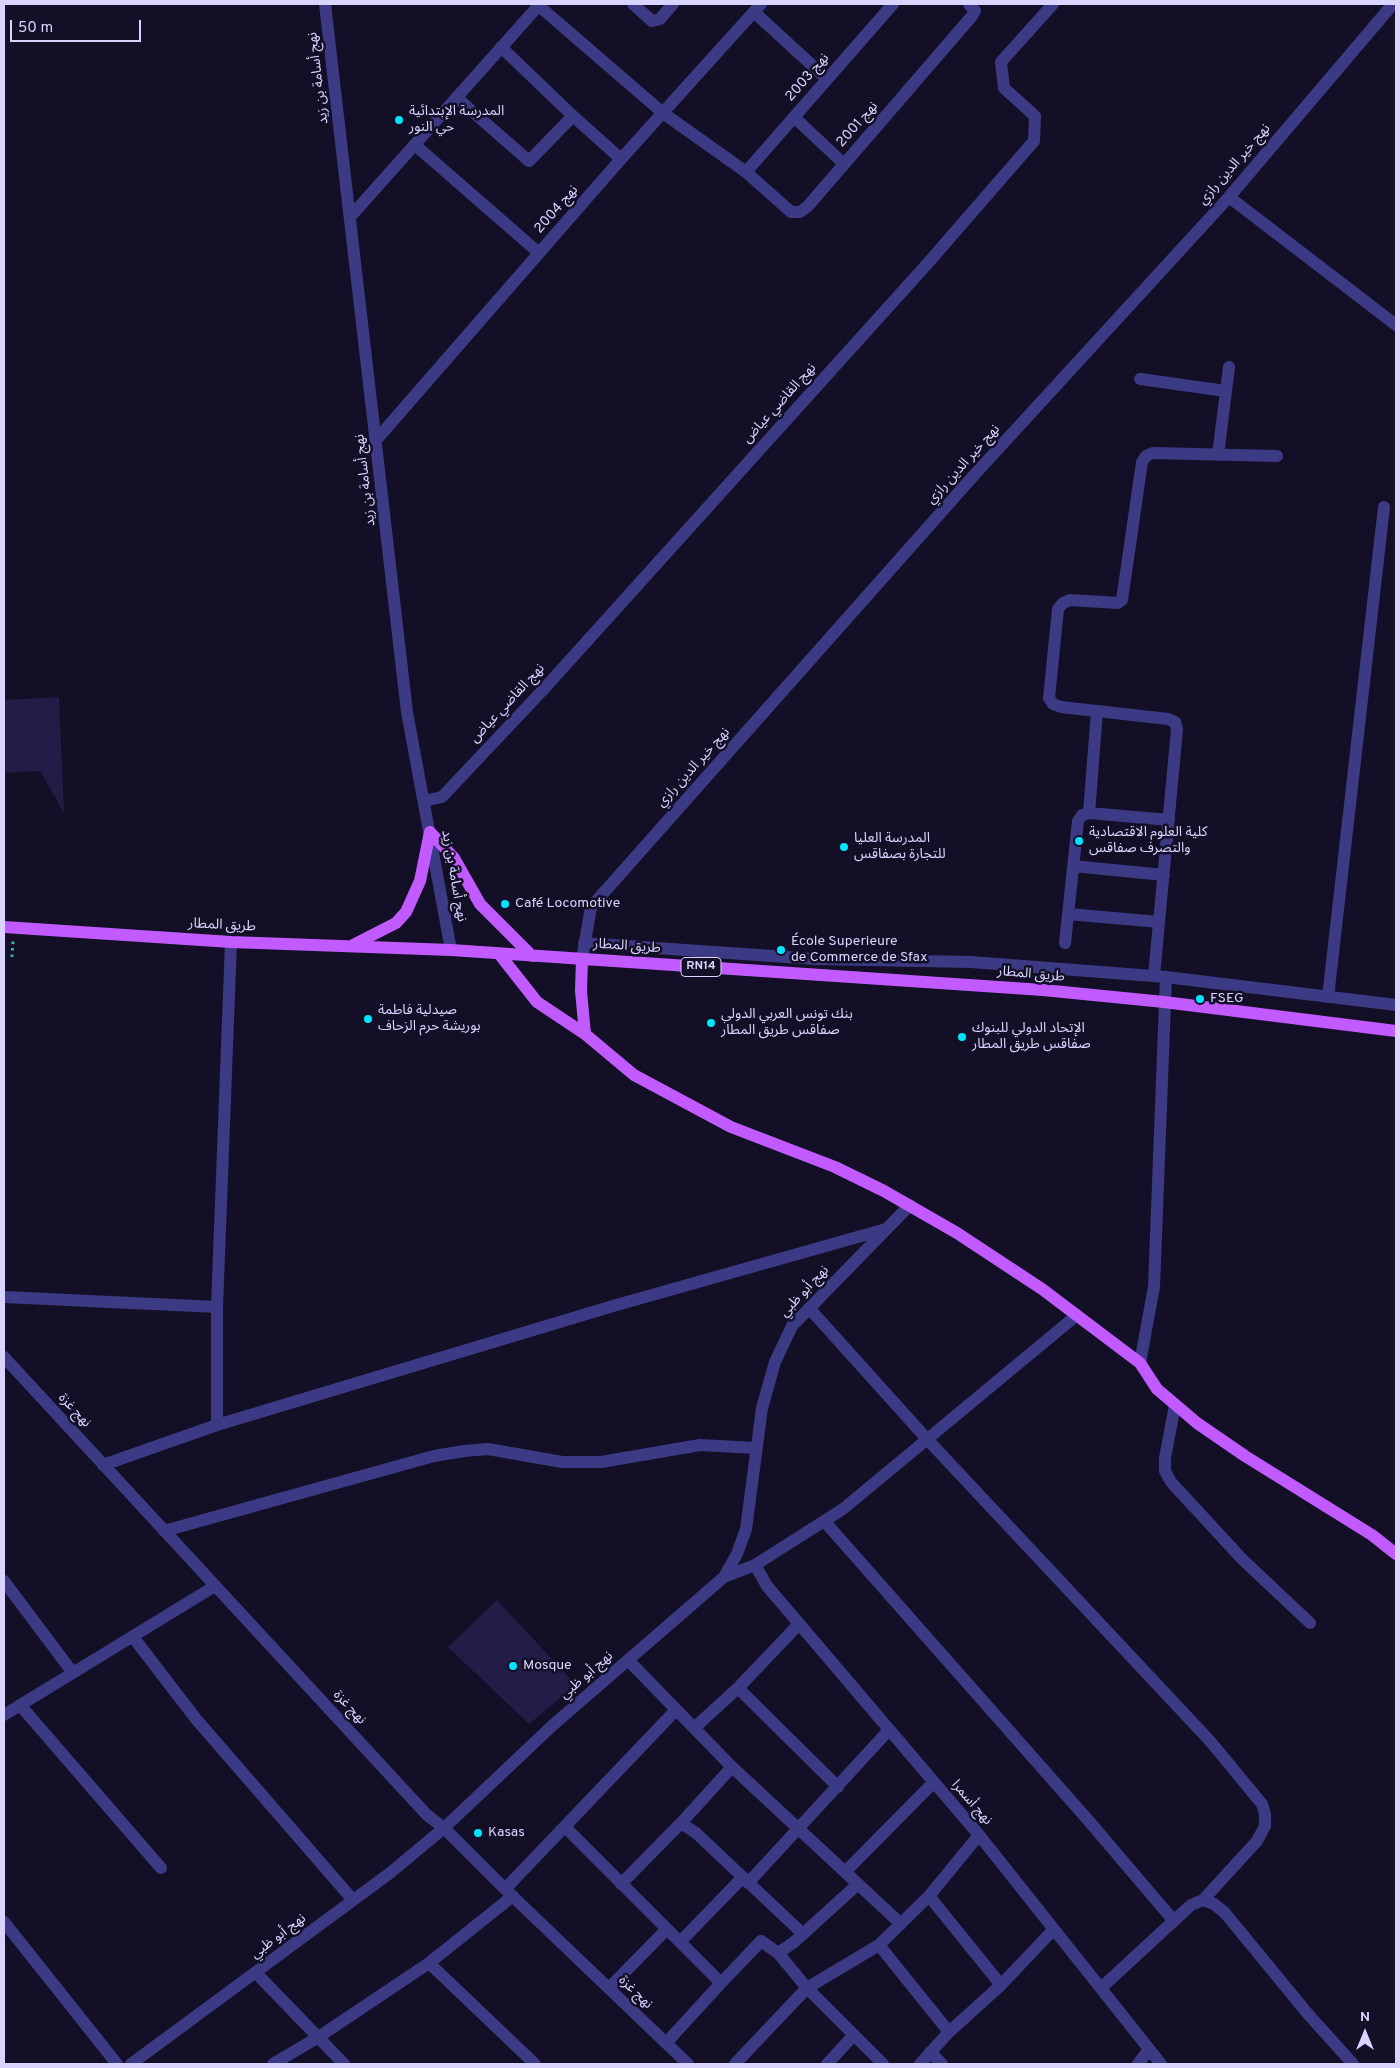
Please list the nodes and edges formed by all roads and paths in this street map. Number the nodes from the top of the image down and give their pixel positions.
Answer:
1 (326, 4) edge
2 (633, 4) edge
3 (673, 4) edge
4 (893, 4) edge
5 (968, 4) edge
6 (1053, 4) edge
7 (1393, 4) edge
8 (539, 5) edge
9 (757, 8) edge
10 (501, 47) junction
11 (827, 79) junction
12 (457, 98) junction
13 (663, 113) junction
14 (573, 116) junction
15 (794, 117) junction
16 (415, 145) junction
17 (622, 159) junction
18 (844, 164) junction
19 (746, 172) junction
20 (1229, 197) junction
21 (351, 216) junction
22 (539, 252) junction
23 (1394, 321) edge
24 (1229, 367) dead end
25 (1140, 379) dead end
26 (1226, 391) junction
27 (377, 439) junction
28 (1218, 455) junction
29 (1277, 456) dead end
30 (1384, 507) dead end
31 (1096, 711) junction
32 (424, 801) junction
33 (1089, 813) junction
34 (1169, 820) junction
35 (430, 832) junction
36 (1073, 866) junction
37 (1164, 875) junction
38 (1068, 914) junction
39 (1159, 922) junction
40 (4, 927) edge
41 (231, 942) junction
42 (584, 943) junction
43 (1065, 943) dead end
44 (351, 946) junction
45 (451, 950) junction
46 (500, 954) junction
47 (532, 956) junction
48 (582, 959) junction
49 (1160, 977) junction
50 (1328, 997) junction
51 (1164, 1002) junction
52 (1396, 1004) edge
53 (1396, 1030) edge
54 (585, 1034) junction
55 (910, 1205) junction
56 (888, 1229) junction
57 (4, 1296) edge
58 (216, 1306) junction
59 (809, 1308) junction
60 (1077, 1315) junction
61 (4, 1357) edge
62 (1140, 1363) junction
63 (1175, 1406) junction
64 (217, 1425) junction
65 (926, 1438) junction
66 (756, 1448) junction
67 (103, 1465) junction
68 (825, 1522) junction
69 (164, 1531) junction
70 (1396, 1554) edge
71 (755, 1565) junction
72 (724, 1577) junction
73 (4, 1581) edge
74 (215, 1586) junction
75 (1310, 1623) dead end
76 (799, 1624) junction
77 (133, 1637) junction
78 (628, 1660) junction
79 (73, 1673) junction
80 (738, 1688) junction
81 (20, 1705) junction
82 (676, 1710) junction
83 (4, 1715) edge
84 (694, 1728) junction
85 (889, 1730) junction
86 (732, 1767) junction
87 (933, 1782) junction
88 (838, 1787) junction
89 (681, 1823) junction
90 (565, 1827) junction
91 (444, 1828) junction
92 (798, 1829) junction
93 (979, 1835) junction
94 (161, 1868) dead end
95 (845, 1872) junction
96 (745, 1880) junction
97 (620, 1884) junction
98 (858, 1884) junction
99 (509, 1892) junction
100 (929, 1896) junction
101 (353, 1900) junction
102 (1203, 1900) junction
103 (1174, 1921) junction
104 (4, 1922) edge
105 (901, 1924) junction
106 (667, 1929) junction
107 (1054, 1929) junction
108 (803, 1934) junction
109 (680, 1941) junction
110 (879, 1945) junction
111 (778, 1953) junction
112 (429, 1963) junction
113 (256, 1973) junction
114 (721, 1983) junction
115 (1001, 1985) junction
116 (609, 1988) junction
117 (807, 1988) junction
118 (1101, 1988) junction
119 (949, 2032) junction
120 (854, 2036) junction
121 (317, 2038) junction
122 (666, 2044) junction
123 (1148, 2051) junction
124 (930, 2052) junction
125 (117, 2064) edge
126 (131, 2064) edge
127 (273, 2064) edge
128 (344, 2064) edge
129 (535, 2064) edge
130 (688, 2064) edge
131 (735, 2064) edge
132 (827, 2064) edge
133 (884, 2064) edge
134 (920, 2064) edge
135 (942, 2064) edge
136 (1138, 2064) edge
137 (1161, 2064) edge
138 (1353, 2064) edge

1 - 21 street, نهج أسامة بن زيد
2 - 3 street
4 - 11 street, نهج 2003
5 - 18 street, نهج 2001
6 - 32 street, نهج القاضي عياض
7 - 20 street, نهج خير الدين رازي
8 - 10 street
8 - 13 street, نهج 2001
9 - 11 street
9 - 13 street, نهج 2004
10 - 12 street
10 - 14 street
11 - 15 street, نهج 2003
12 - 14 street
12 - 16 street
13 - 17 street, نهج 2004
13 - 19 street, نهج 2001
14 - 17 street
15 - 18 street
15 - 19 street, نهج 2003
16 - 21 street
16 - 22 street
17 - 22 street, نهج 2004
18 - 19 street, نهج 2001
20 - 23 street
20 - 42 street, نهج خير الدين رازي
21 - 27 street, نهج أسامة بن زيد
22 - 27 street, نهج 2004
24 - 26 street
25 - 26 street
26 - 28 street
27 - 32 street, نهج أسامة بن زيد
28 - 29 street
28 - 31 street
30 - 50 street
31 - 33 street
31 - 34 street
32 - 35 street, نهج أسامة بن زيد
33 - 34 street
33 - 36 street
34 - 37 street
35 - 44 main road
35 - 45 street, نهج أسامة بن زيد
35 - 47 main road
36 - 37 street
36 - 38 street
37 - 39 street
38 - 39 street
38 - 43 street
39 - 49 street
40 - 41 main road, طريق المطار / RN14
41 - 44 main road, طريق المطار / RN14
41 - 58 street
42 - 48 street, نهج خير الدين رازي
42 - 49 street
44 - 45 main road, طريق المطار / RN14
45 - 46 main road, طريق المطار / RN14
46 - 47 main road, طريق المطار / RN14
46 - 54 main road
47 - 48 main road, طريق المطار / RN14
48 - 51 main road, طريق المطار / RN14
48 - 54 main road
49 - 50 street
49 - 51 street
50 - 52 street
51 - 53 main road, طريق المطار / RN14
51 - 62 street
54 - 55 main road
55 - 56 street, نهج أبو ظبي
55 - 60 main road
56 - 59 street, نهج أبو ظبي
56 - 64 street
57 - 58 street
58 - 64 street
59 - 65 street
59 - 66 street, نهج أبو ظبي
60 - 62 main road
60 - 65 street
61 - 67 street, نهج غزة
62 - 63 main road
63 - 70 main road
63 - 75 street
64 - 67 street
65 - 68 street
65 - 102 street
66 - 69 street
66 - 72 street, نهج أبو ظبي
67 - 69 street, نهج غزة
68 - 71 street
68 - 103 street
69 - 74 street, نهج غزة
71 - 72 street
71 - 76 street, نهج أسمرا
72 - 78 street, نهج أبو ظبي
73 - 79 street
74 - 77 street
74 - 91 street, نهج غزة
76 - 80 street
76 - 85 street, نهج أسمرا
77 - 79 street
77 - 101 street
78 - 82 street
78 - 91 street, نهج أبو ظبي
79 - 81 street
80 - 84 street
80 - 88 street
81 - 83 street
81 - 94 street
82 - 84 street
82 - 90 street
84 - 86 street
85 - 87 street, نهج أسمرا
85 - 88 street
86 - 89 street
86 - 92 street
87 - 93 street, نهج أسمرا
87 - 95 street
88 - 92 street
89 - 96 street
89 - 97 street
90 - 97 street
90 - 99 street
91 - 99 street, نهج غزة
91 - 101 street, نهج أبو ظبي
92 - 95 street
92 - 96 street
93 - 100 street
93 - 107 street, نهج أسمرا
95 - 98 street
96 - 108 street
96 - 109 street
97 - 106 street
98 - 105 street
98 - 108 street
99 - 112 street
99 - 116 street, نهج غزة
100 - 105 street
100 - 115 street
101 - 113 street, نهج أبو ظبي
102 - 103 street
102 - 138 street
103 - 118 street
104 - 125 street
105 - 110 street
106 - 109 street
106 - 116 street
107 - 115 street
107 - 118 street, نهج أسمرا
108 - 111 street
109 - 114 street
110 - 117 street
110 - 119 street
111 - 114 street
111 - 117 street
112 - 121 street
112 - 129 street
113 - 121 street
113 - 126 street, نهج أبو ظبي
114 - 122 street
115 - 119 street
116 - 122 street, نهج غزة
117 - 120 street
117 - 131 street
118 - 123 street, نهج أسمرا
119 - 124 street
120 - 132 street
120 - 133 street
121 - 127 street
121 - 128 street
122 - 130 street, نهج غزة
123 - 136 street
123 - 137 street, نهج أسمرا
124 - 134 street
124 - 135 street

